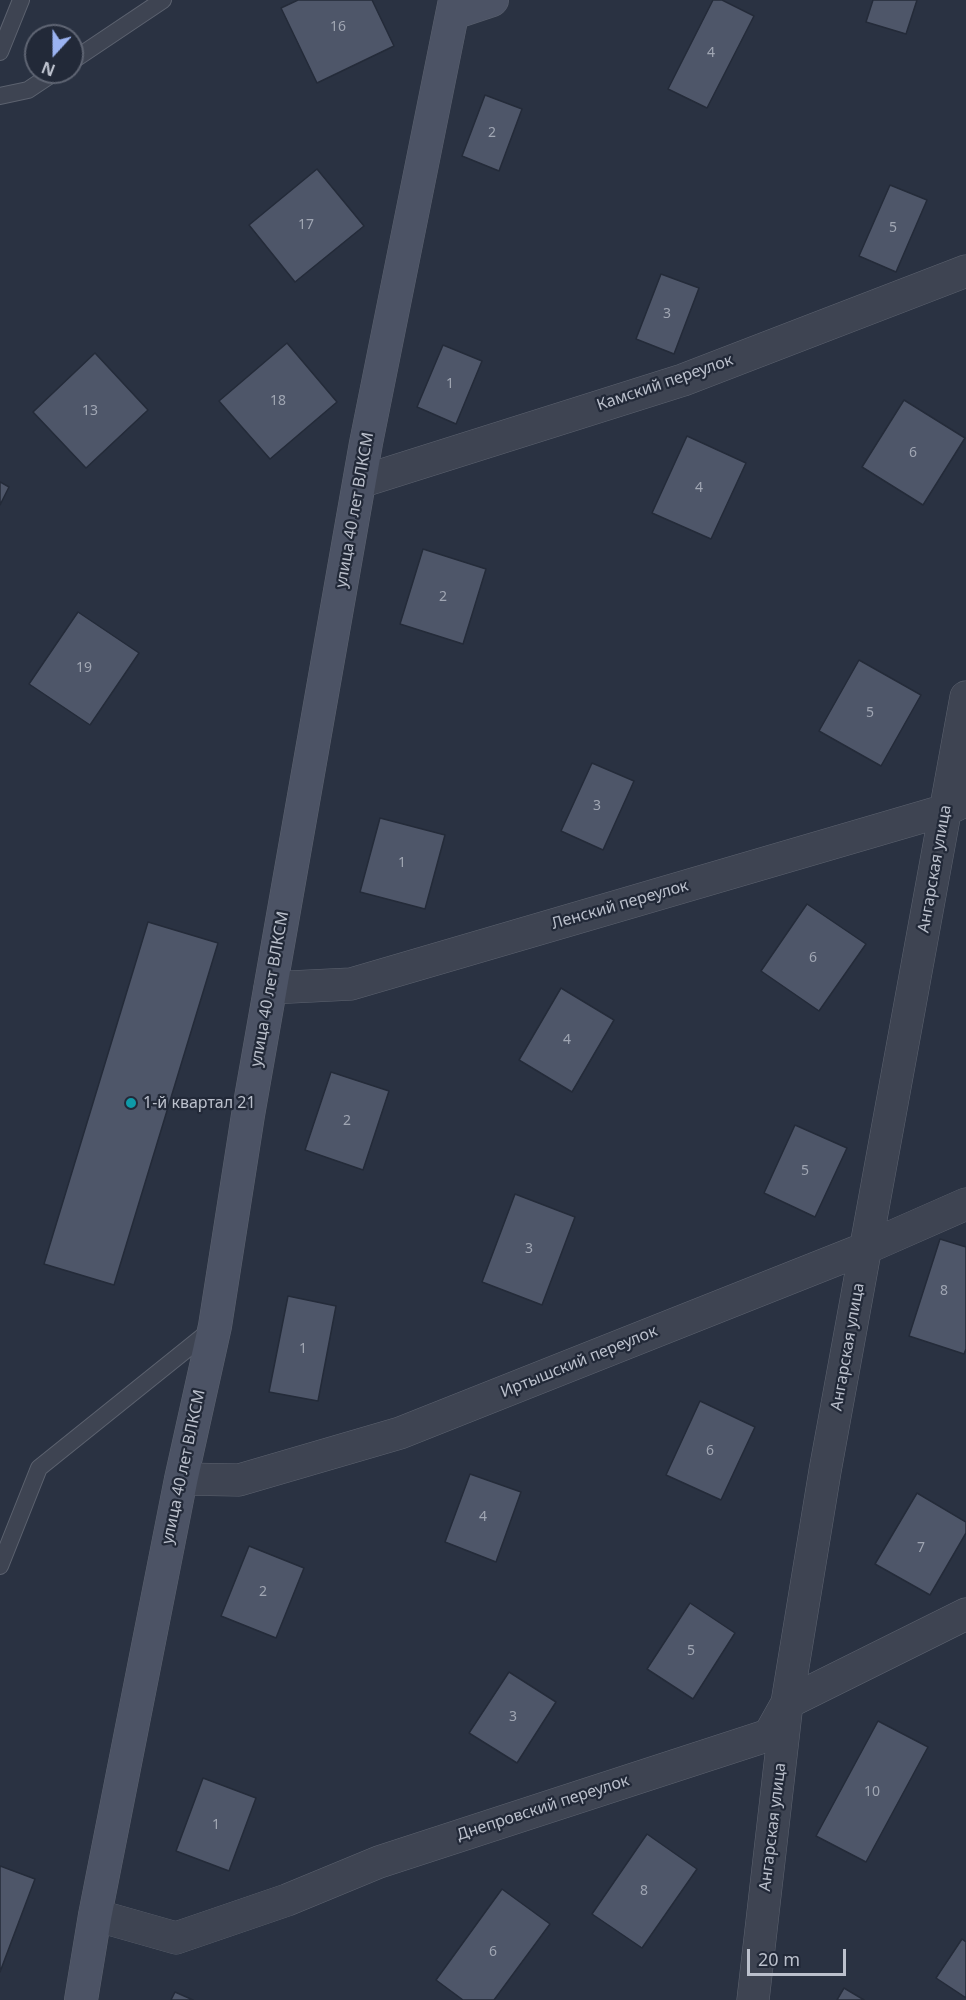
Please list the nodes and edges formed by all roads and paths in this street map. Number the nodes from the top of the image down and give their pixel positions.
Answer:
1 (21, 0) edge
2 (164, 0) edge
3 (492, 0) edge
4 (454, 7) edge
5 (0, 52) edge
6 (84, 53) edge
7 (37, 84) edge
8 (0, 96) edge
9 (966, 271) edge
10 (360, 482) junction
11 (966, 697) edge
12 (956, 805) edge
13 (270, 988) junction
14 (966, 1204) edge
15 (866, 1248) junction
16 (215, 1326) junction
17 (181, 1479) junction
18 (0, 1566) edge
19 (966, 1614) edge
20 (788, 1703) junction
21 (95, 1915) junction
22 (81, 2000) edge
23 (753, 2000) edge

1 - 5 lane
2 - 6 lane
3 - 4 street
4 - 10 street, улица 40 лет ВЛКСМ
7 - 8 lane
9 - 10 street, Камский переулок
10 - 13 street, улица 40 лет ВЛКСМ
11 - 12 street, Ангарская улица
12 - 13 street, Ленский переулок
12 - 15 street, Ангарская улица
13 - 16 street, улица 40 лет ВЛКСМ
14 - 15 street, Иртышский переулок
15 - 17 street, Иртышский переулок
15 - 20 street, Ангарская улица
16 - 17 street, улица 40 лет ВЛКСМ
16 - 18 lane
17 - 21 street, улица 40 лет ВЛКСМ
19 - 20 street
20 - 21 street, Днепровский переулок
20 - 23 street, Ангарская улица
21 - 22 street, улица 40 лет ВЛКСМ

